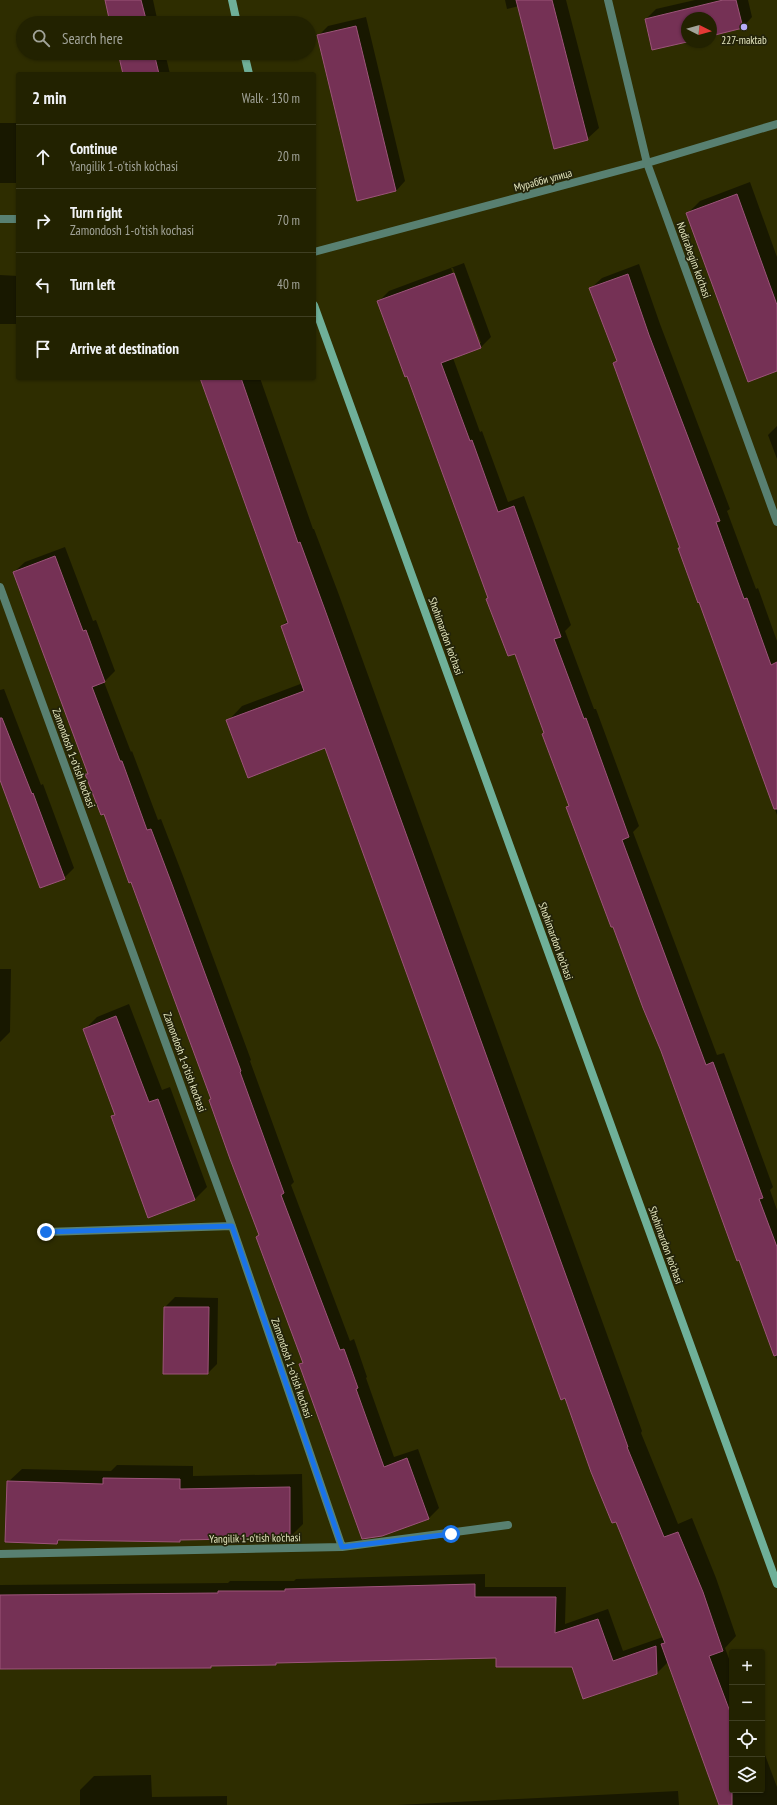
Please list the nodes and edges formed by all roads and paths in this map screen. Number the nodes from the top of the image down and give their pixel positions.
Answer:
1 (232, 0) edge
2 (608, 0) edge
3 (236, 16) edge
4 (246, 60) edge
5 (249, 72) edge
6 (777, 124) edge
7 (647, 163) junction
8 (0, 219) edge
9 (16, 219) edge
10 (316, 251) edge
11 (316, 311) edge
12 (777, 522) edge
13 (0, 587) edge
14 (232, 1226) junction
15 (46, 1232) dead end
16 (508, 1525) dead end
17 (342, 1547) junction
18 (0, 1554) edge
19 (777, 1581) edge

1 - 3 main road
2 - 7 street, Nodirabegim ko'chasi
4 - 5 main road
6 - 7 street, Мурабби улица
7 - 10 street, Мурабби улица
7 - 12 street, Nodirabegim ko'chasi
8 - 9 street
11 - 19 main road, Shohimardon ko'chasi
13 - 14 street, Zamondosh 1-o'tish kochasi
14 - 15 street
14 - 17 street, Zamondosh 1-o'tish kochasi
16 - 17 street, Yangilik 1-o'tish ko'chasi
17 - 18 street, Yangilik 1-o'tish ko'chasi

